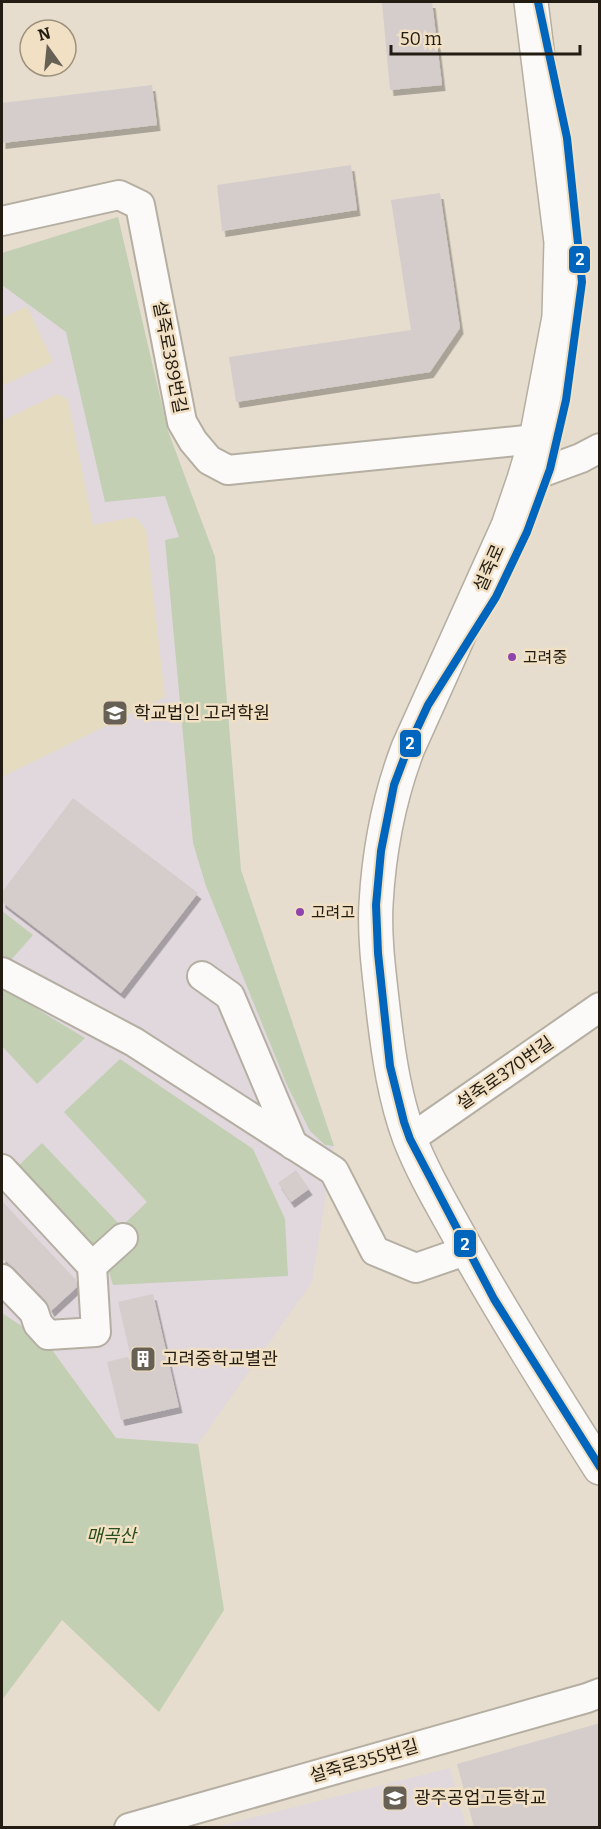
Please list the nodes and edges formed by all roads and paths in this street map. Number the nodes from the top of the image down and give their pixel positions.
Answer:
1 (535, 4) edge
2 (2, 221) edge
3 (536, 439) junction
4 (600, 448) edge
5 (524, 479) junction
6 (2, 972) edge
7 (202, 976) dead end
8 (600, 1007) edge
9 (410, 1139) junction
10 (293, 1145) junction
11 (2, 1169) edge
12 (123, 1238) dead end
13 (468, 1250) junction
14 (92, 1266) junction
15 (2, 1279) edge
16 (600, 1468) edge
17 (600, 1693) edge
18 (129, 1827) edge

1 - 3 main road, 설죽로
2 - 3 street, 설죽로389번길
3 - 5 main road, 설죽로
4 - 5 street
5 - 9 main road, 설죽로
6 - 10 street
7 - 10 street
8 - 9 street, 설죽로370번길
9 - 13 main road, 설죽로
10 - 13 street
11 - 14 street
12 - 14 street
13 - 16 main road, 설죽로
14 - 15 street
17 - 18 street, 설죽로355번길

